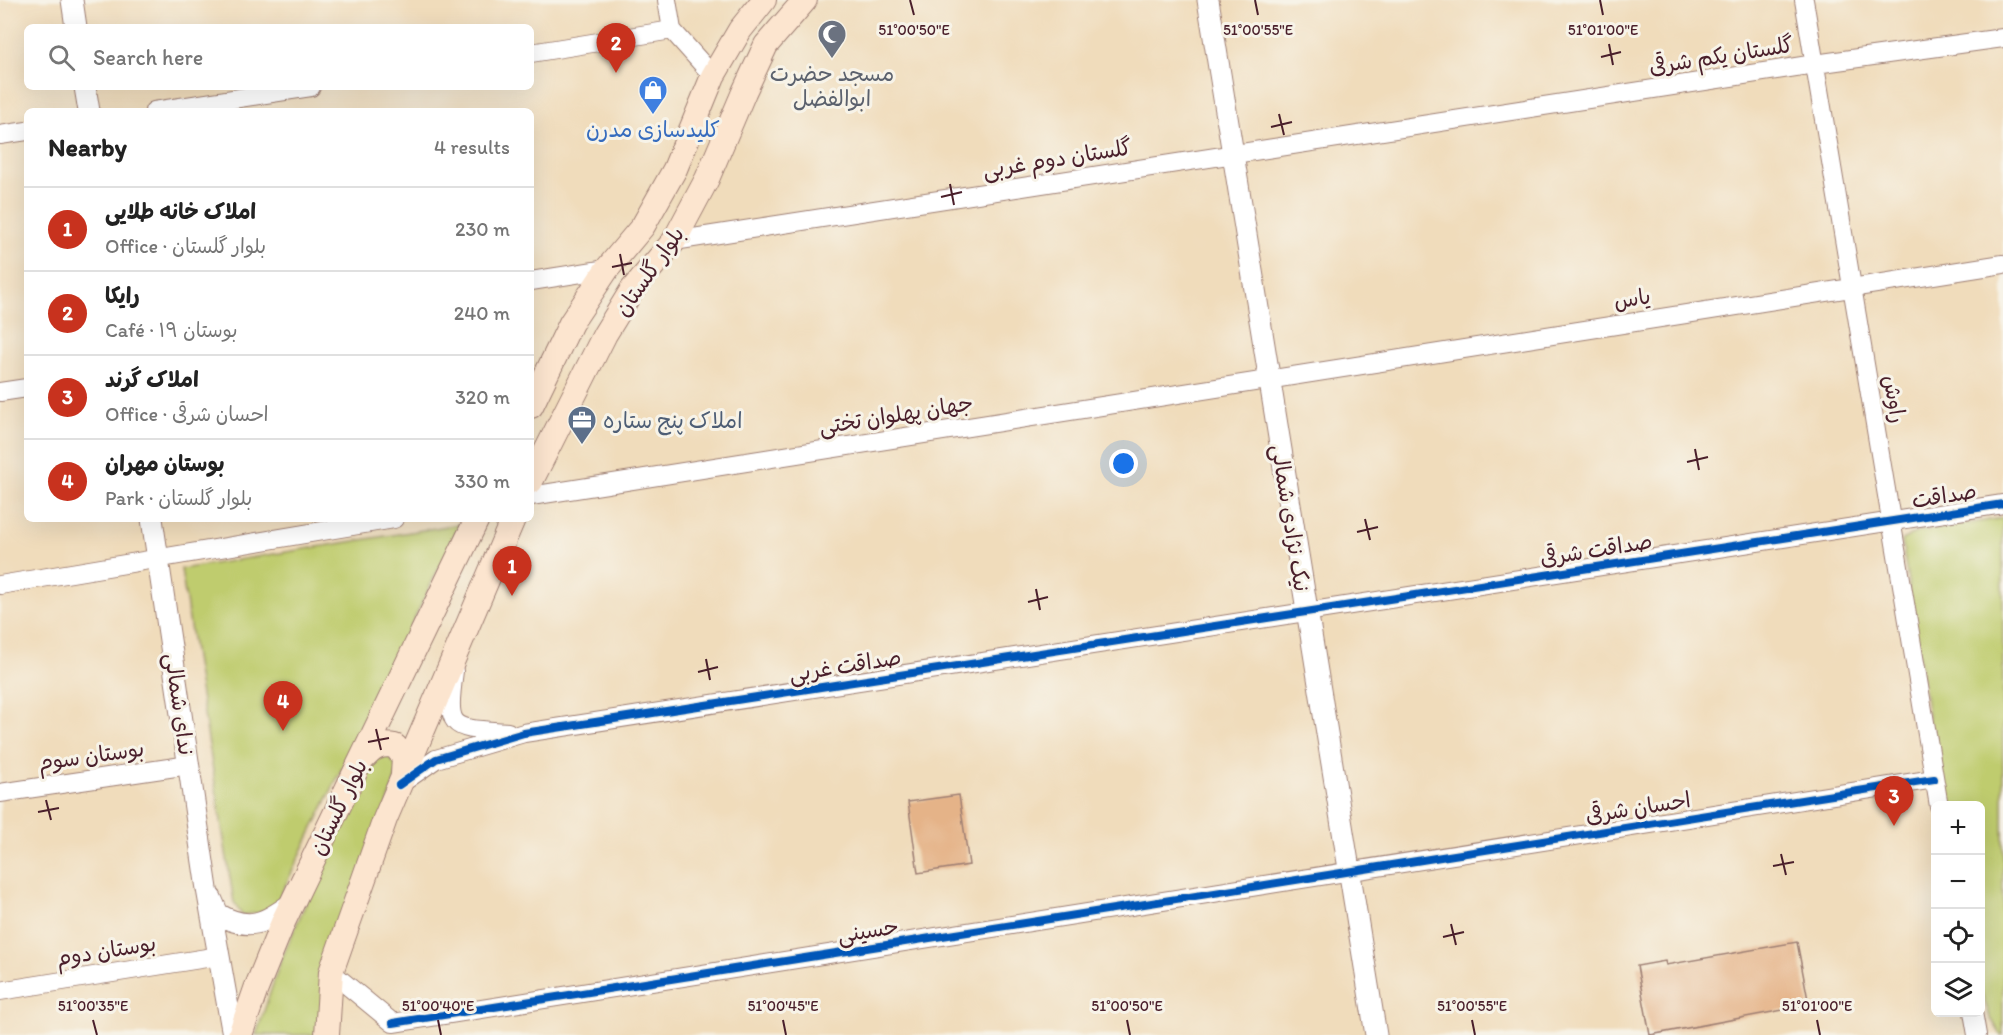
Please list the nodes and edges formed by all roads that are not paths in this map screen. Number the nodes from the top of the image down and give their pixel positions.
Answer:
1 (72, 0) edge
2 (667, 0) edge
3 (764, 0) edge
4 (805, 0) edge
5 (1208, 0) edge
6 (1804, 0) edge
7 (76, 24) edge
8 (672, 30) junction
9 (2003, 38) edge
10 (534, 52) edge
11 (1815, 64) junction
12 (713, 76) junction
13 (86, 90) edge
14 (291, 90) edge
15 (88, 108) edge
16 (174, 108) edge
17 (24, 131) edge
18 (0, 135) edge
19 (1233, 154) junction
20 (674, 241) junction
21 (2003, 264) edge
22 (607, 269) junction
23 (534, 281) edge
24 (1852, 288) junction
25 (1269, 380) junction
26 (24, 388) edge
27 (0, 392) edge
28 (534, 400) edge
29 (534, 475) edge
30 (534, 496) edge
31 (2003, 504) edge
32 (1891, 521) junction
33 (152, 522) edge
34 (376, 522) edge
35 (476, 522) edge
36 (512, 522) edge
37 (158, 559) junction
38 (0, 585) edge
39 (1307, 612) junction
40 (456, 652) junction
41 (525, 733) junction
42 (361, 760) junction
43 (189, 765) junction
44 (1934, 779) junction
45 (401, 780) junction
46 (0, 793) edge
47 (1938, 801) edge
48 (1348, 872) junction
49 (207, 890) junction
50 (291, 904) junction
51 (219, 956) junction
52 (331, 972) junction
53 (0, 991) edge
54 (1974, 1017) edge
55 (387, 1029) edge
56 (233, 1035) edge
57 (240, 1035) edge
58 (327, 1035) edge
59 (1376, 1035) edge
60 (1977, 1035) edge

1 - 7 street
2 - 8 street
3 - 12 main road, بلوار گلستان
4 - 20 main road, بلوار گلستان
5 - 19 street, نیک نژادی شمالی
6 - 11 street, راوش
8 - 10 street
8 - 12 street
9 - 11 street, گلستان یکم شرقی
11 - 19 street, گلستان یکم شرقی
11 - 24 street, راوش
12 - 22 main road, بلوار گلستان
13 - 15 street
14 - 16 street
17 - 18 street
19 - 20 street, گلستان دوم غربی
19 - 25 street, نیک نژادی شمالی
20 - 29 main road, بلوار گلستان
21 - 24 street, یاس
22 - 23 street
22 - 28 main road, بلوار گلستان
24 - 25 street, یاس
24 - 32 street, راوش
25 - 30 street, جهان پهلوان تختی
25 - 39 street, نیک نژادی شمالی
26 - 27 street
31 - 32 street, صداقت
32 - 39 street, صداقت شرقی
32 - 44 street, راوش
33 - 37 street, ندای شمالی
34 - 37 street
35 - 42 main road, بلوار گلستان
36 - 40 main road, بلوار گلستان
37 - 38 street
37 - 43 street, ندای شمالی
39 - 41 street, صداقت غربی
39 - 48 street, نیک نژادی شمالی
40 - 41 street, صداقت غربی
40 - 45 main road, بلوار گلستان
41 - 45 street, صداقت غربی
42 - 45 main road
42 - 50 main road, بلوار گلستان
43 - 46 street, بوستان سوم
43 - 49 street, ندای شمالی
44 - 47 street, راوش
44 - 48 street, احسان شرقی
45 - 52 main road, بلوار گلستان
48 - 55 street, حسینی
48 - 59 street, نیک نژادی شمالی
49 - 50 street, ندای شمالی
49 - 51 street, ندای شمالی
50 - 57 main road, بلوار گلستان
51 - 53 street, بوستان دوم
51 - 56 street, ندای شمالی
52 - 55 street
52 - 58 main road, بلوار گلستان
54 - 60 street

